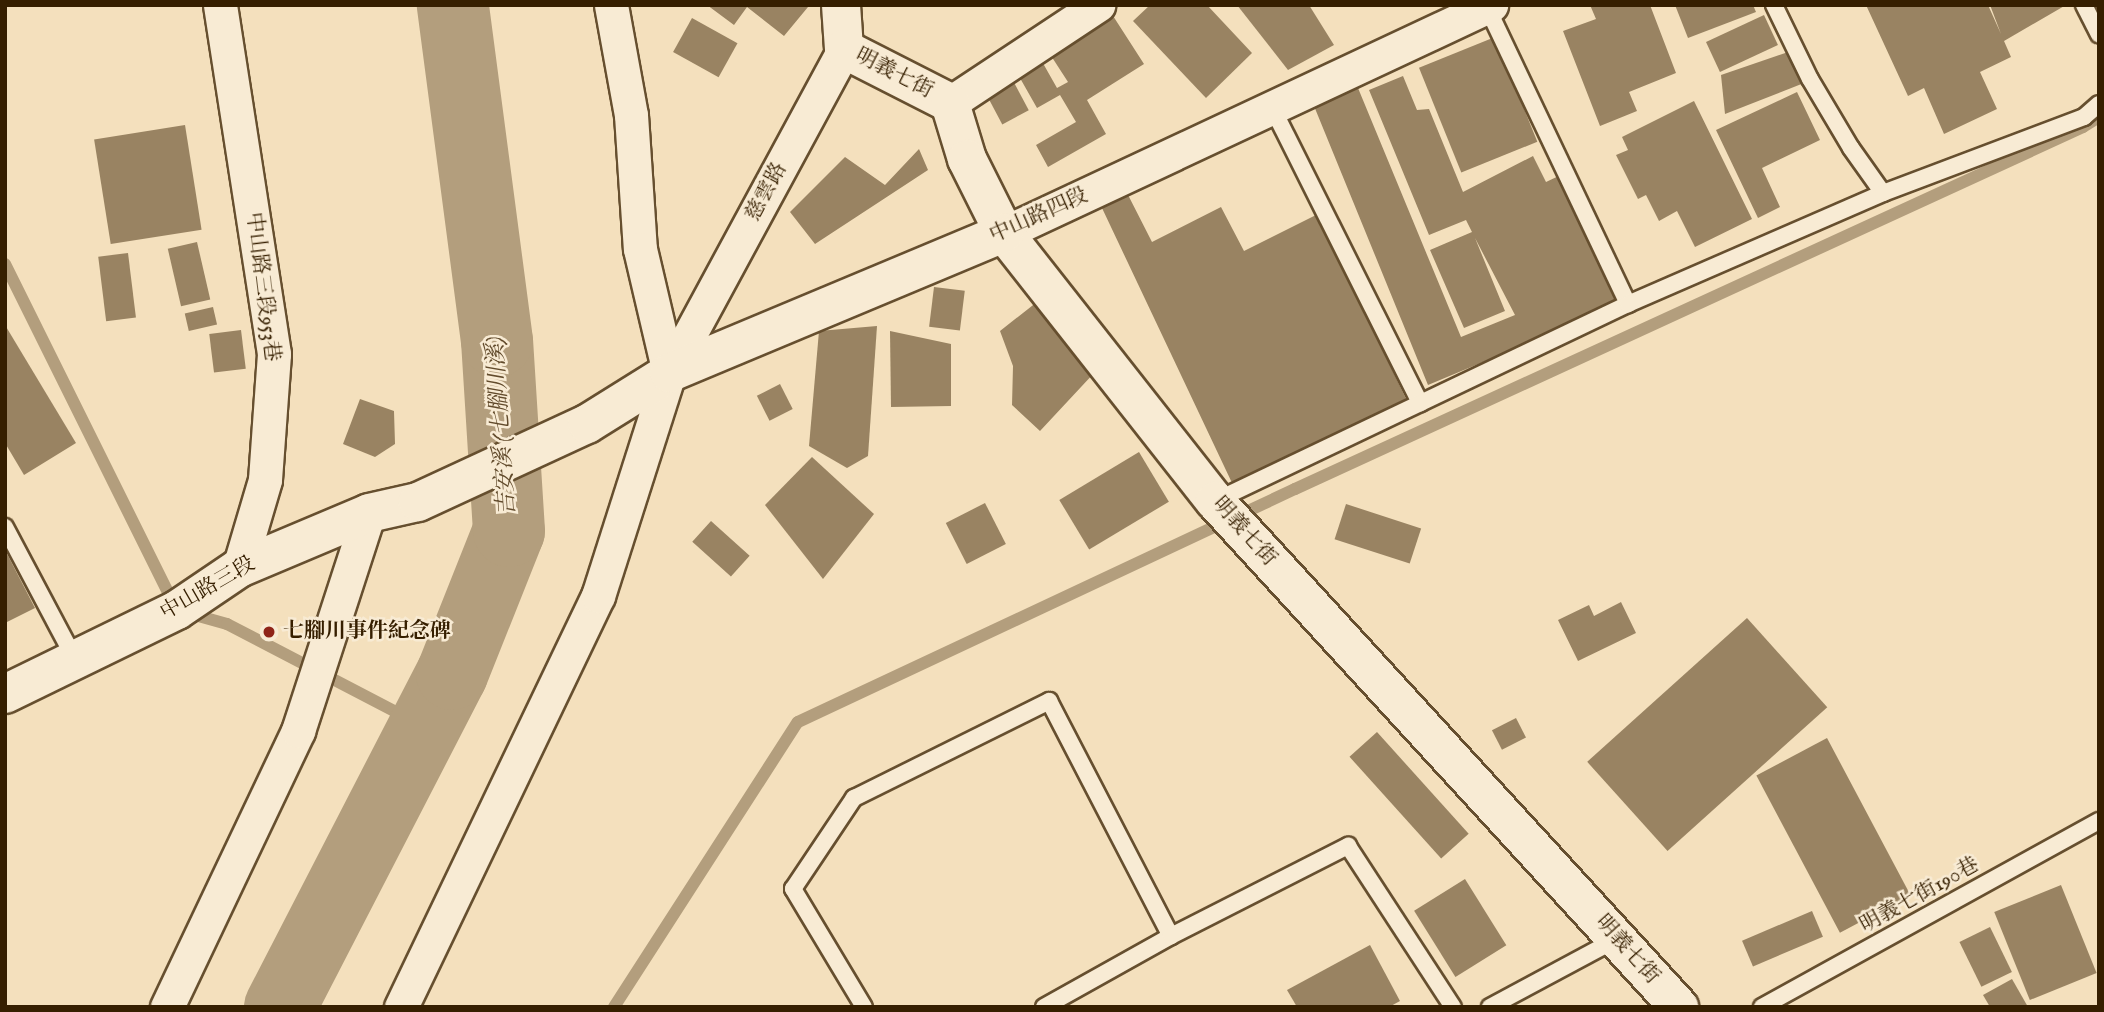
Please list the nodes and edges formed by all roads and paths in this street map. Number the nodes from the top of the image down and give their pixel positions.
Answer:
1 (220, 5) edge
2 (611, 5) edge
3 (841, 5) edge
4 (1098, 5) edge
5 (1774, 5) edge
6 (2084, 5) edge
7 (1489, 6) edge
8 (2099, 34) edge
9 (844, 49) junction
10 (950, 103) junction
11 (2099, 104) edge
12 (1273, 109) junction
13 (1883, 193) junction
14 (1004, 233) junction
15 (1628, 303) junction
16 (669, 373) junction
17 (1420, 403) junction
18 (418, 502) joint
19 (1217, 503) junction
20 (369, 513) junction
21 (5, 527) edge
22 (239, 568) junction
23 (75, 659) junction
24 (5, 694) edge
25 (2099, 821) edge
26 (1171, 936) junction
27 (1616, 939) junction
28 (167, 1007) edge
29 (401, 1007) edge
30 (864, 1007) edge
31 (1044, 1007) edge
32 (1452, 1007) edge
33 (1490, 1007) edge
34 (1679, 1007) edge
35 (1762, 1007) edge

1 - 22 street, 中山路三段953巷
2 - 16 street
3 - 9 street
4 - 10 street
5 - 13 lane
6 - 8 lane
7 - 12 street, 中山路四段
7 - 15 lane
9 - 10 street, 明義七街
9 - 16 street, 慈雲路
10 - 14 street, 明義七街
11 - 13 lane
12 - 14 street, 中山路四段
12 - 17 lane
13 - 15 lane
14 - 16 street, 中山路四段
14 - 19 street, 明義七街
15 - 17 lane
16 - 18 street, 中山路四段
16 - 29 street, 慈雲路
17 - 19 lane
18 - 20 street, 中山路三段
19 - 27 street, 明義七街
20 - 22 street, 中山路三段
20 - 28 street
21 - 23 lane
22 - 23 street, 中山路三段
23 - 24 street, 中山路三段
25 - 35 lane, 明義七街190巷
26 - 30 lane
26 - 31 lane
26 - 32 lane
27 - 33 lane
27 - 34 street, 明義七街

